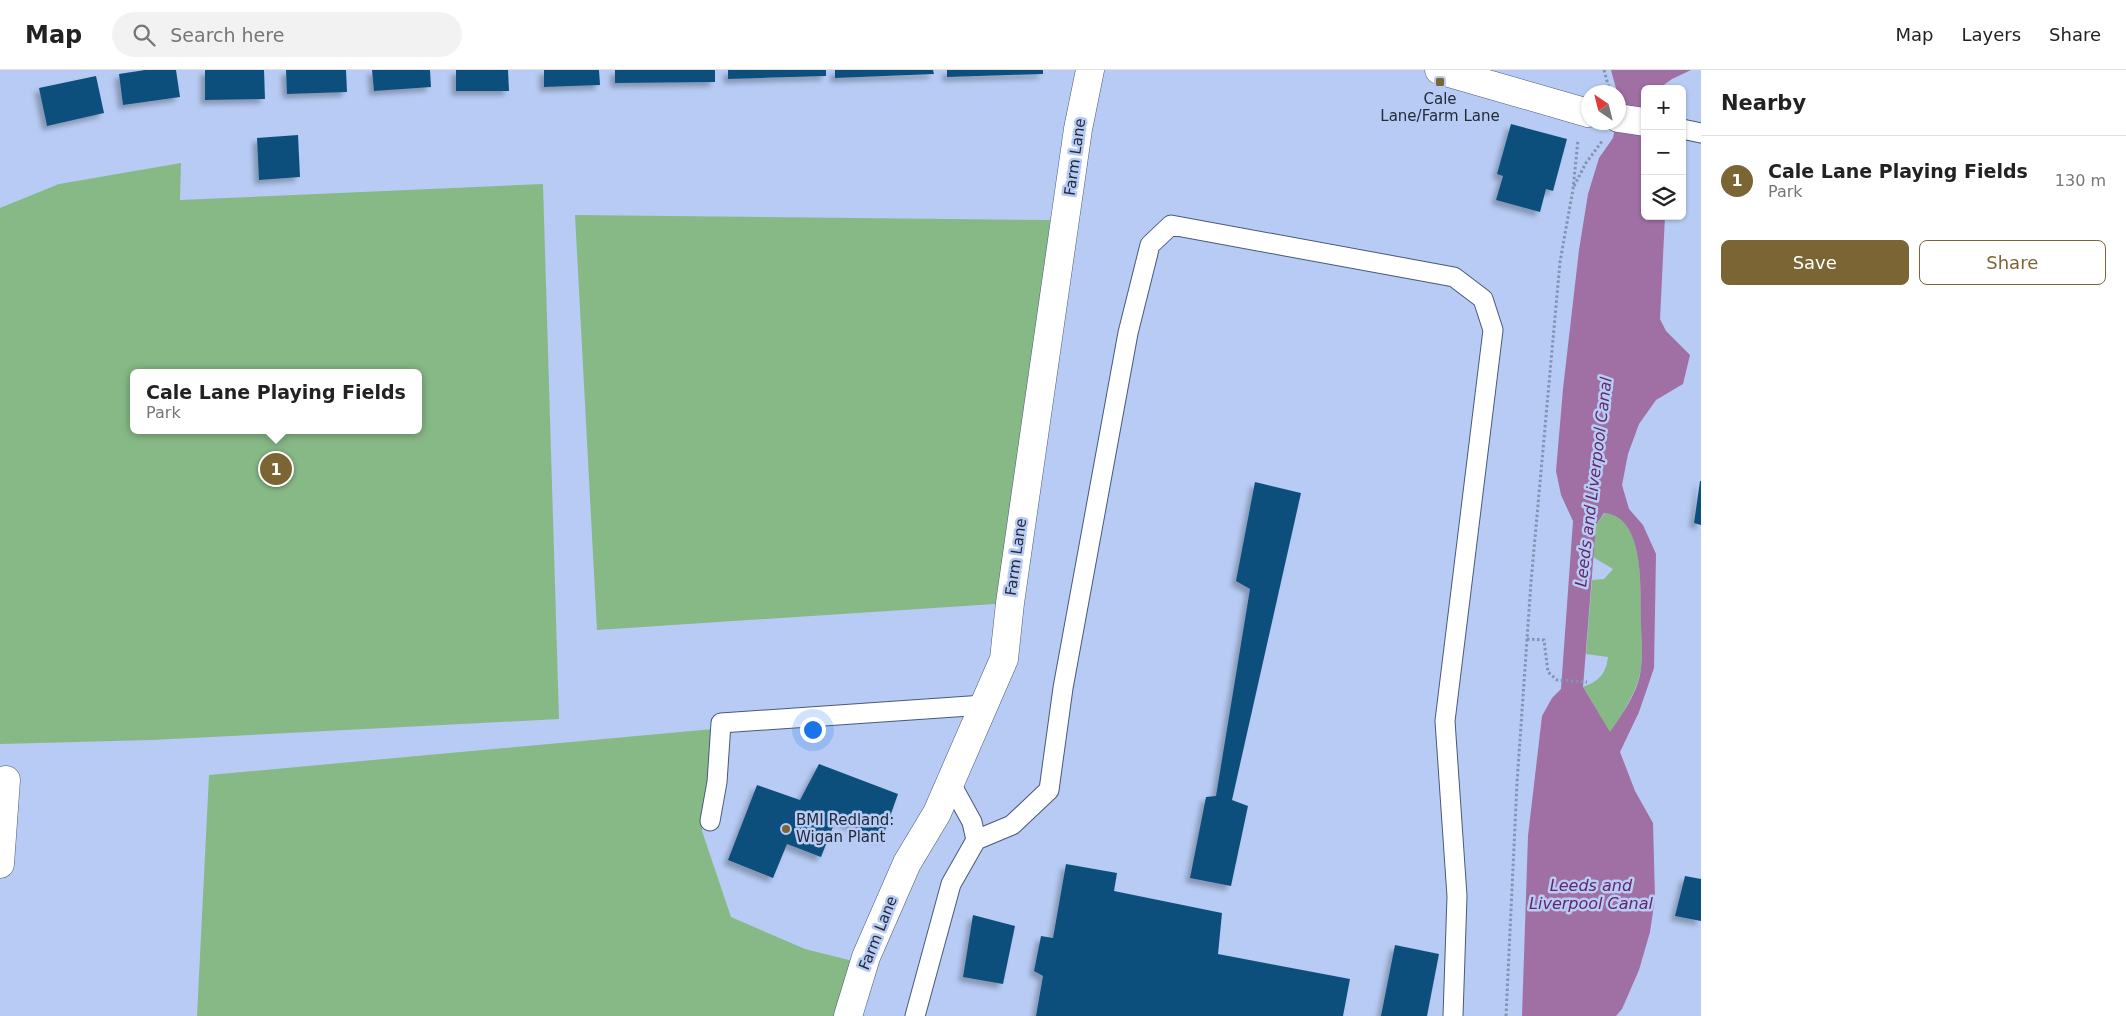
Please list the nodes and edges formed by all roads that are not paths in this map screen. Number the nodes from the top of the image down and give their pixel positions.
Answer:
1 (1090, 70) edge
2 (1439, 70) edge
3 (1581, 112) edge
4 (1641, 122) edge
5 (1626, 124) edge
6 (1686, 130) edge
7 (1701, 133) edge
8 (984, 704) junction
9 (6, 780) dead end
10 (950, 782) junction
11 (2, 820) edge
12 (710, 821) dead end
13 (976, 840) junction
14 (0, 864) edge
15 (848, 1016) edge
16 (915, 1016) edge
17 (1454, 1016) edge

1 - 8 street, Farm Lane
2 - 3 street
4 - 5 street
6 - 7 lane
8 - 10 street, Farm Lane
8 - 12 lane
9 - 11 street
10 - 13 lane
10 - 15 street, Farm Lane
11 - 14 street
13 - 16 lane
13 - 17 lane

